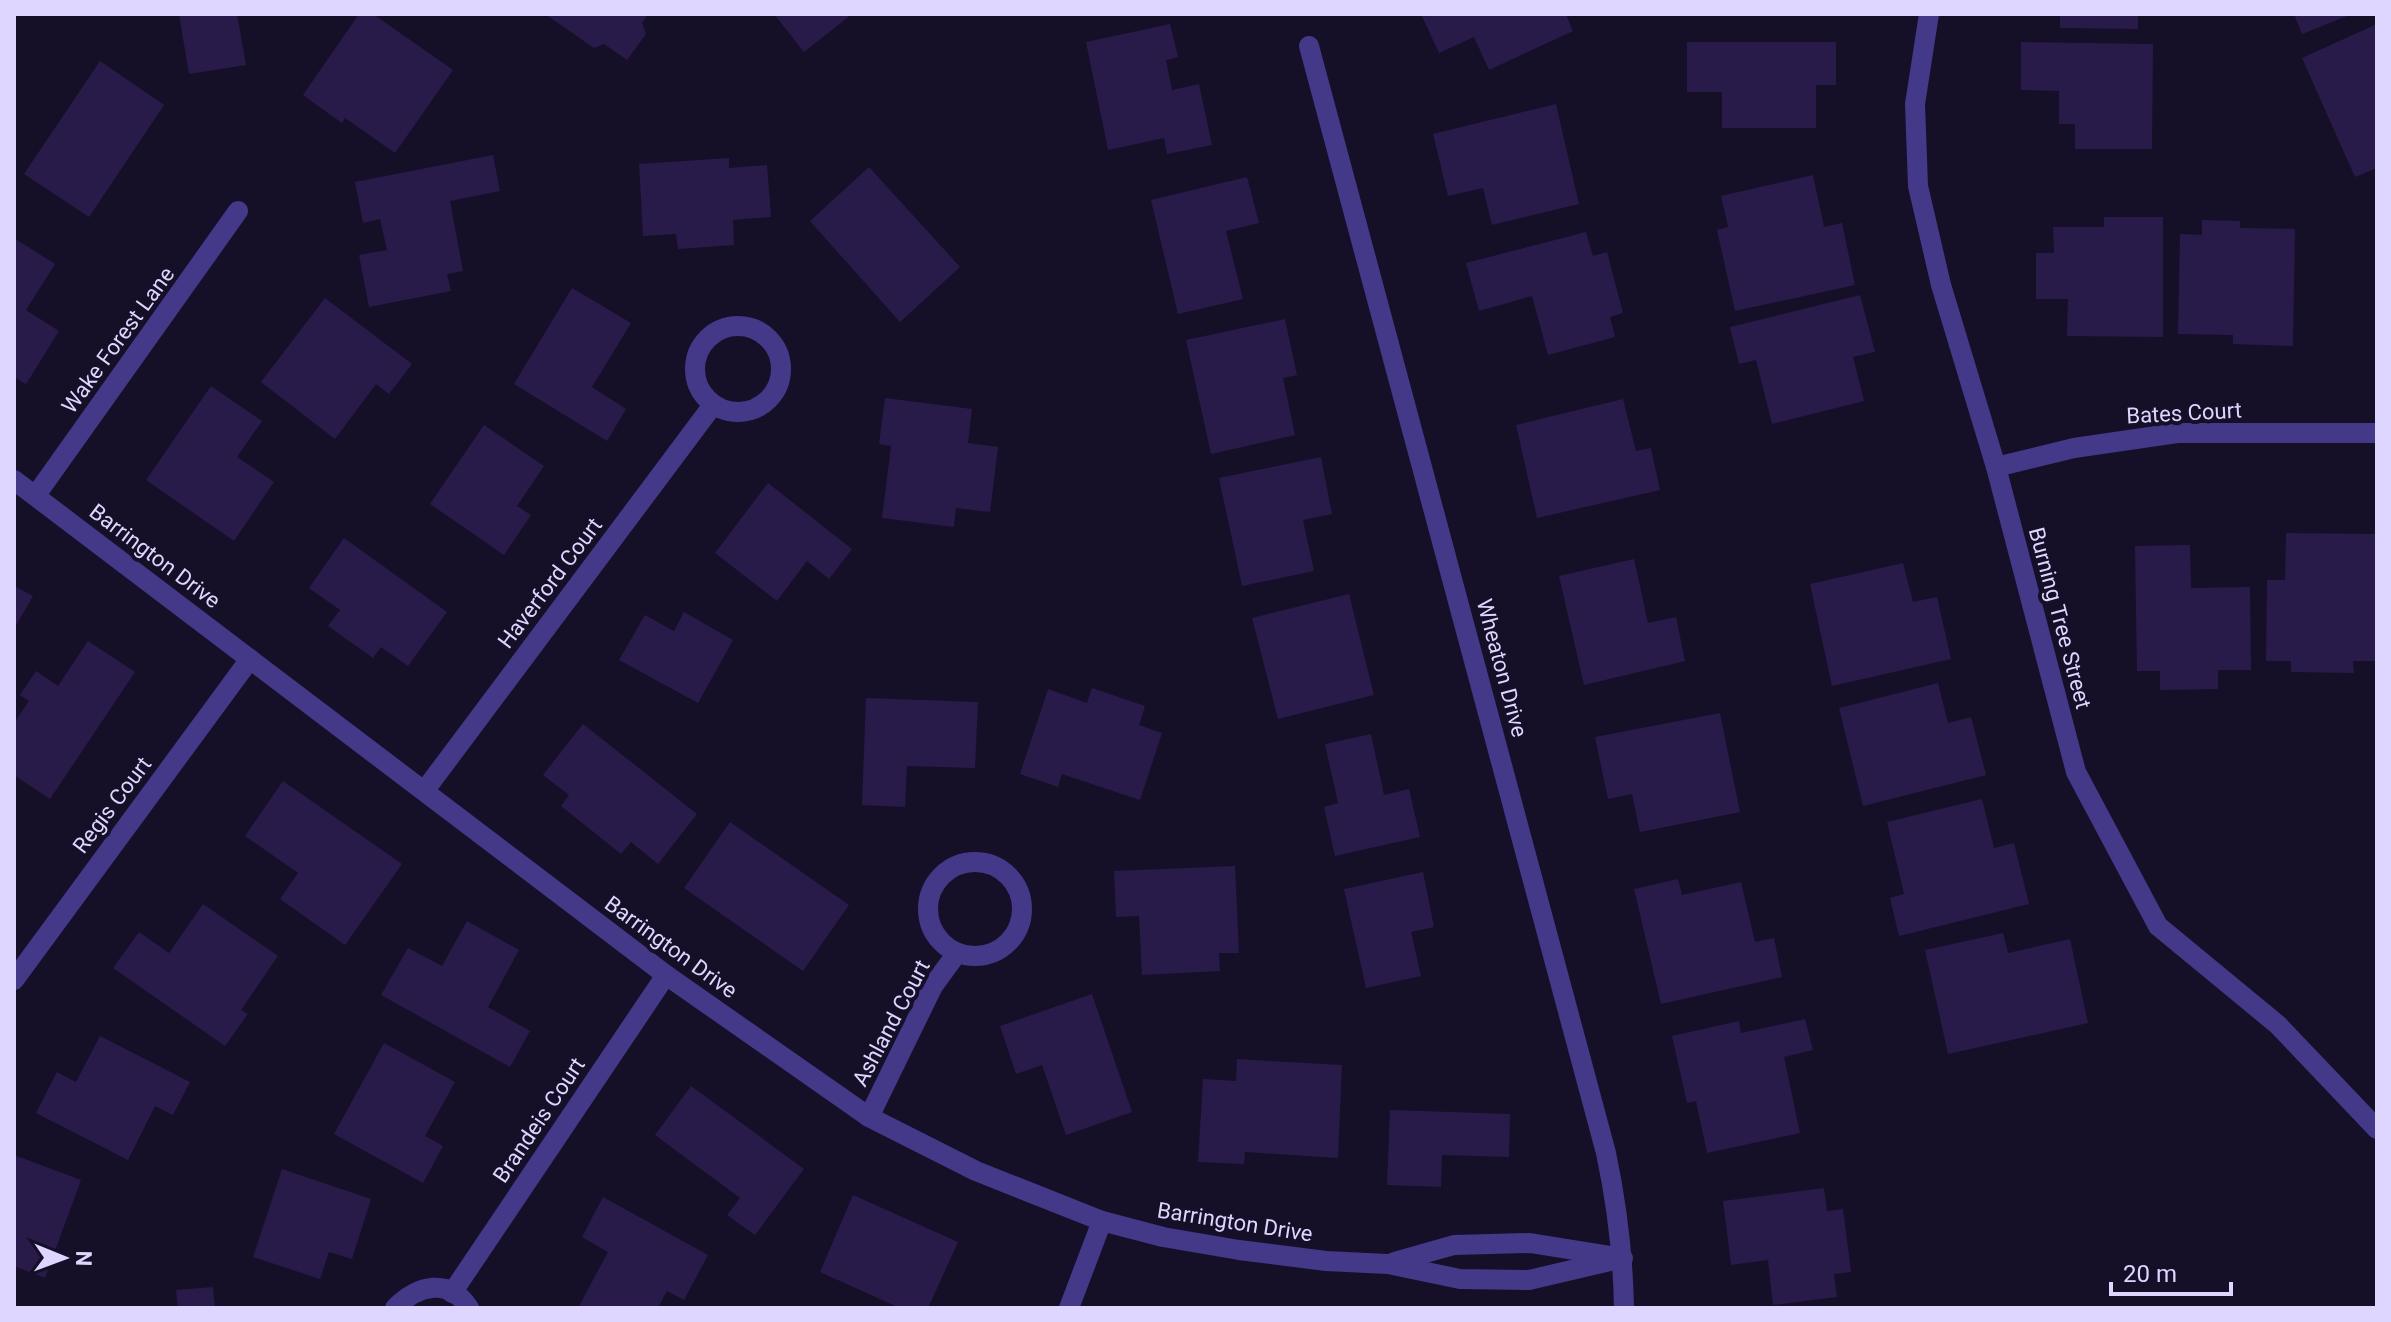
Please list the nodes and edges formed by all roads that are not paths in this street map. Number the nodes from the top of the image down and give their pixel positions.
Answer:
1 (1929, 14) edge
2 (1309, 46) dead end
3 (238, 211) dead end
4 (713, 405) junction
5 (2377, 433) edge
6 (1996, 467) junction
7 (14, 480) edge
8 (36, 495) junction
9 (250, 659) junction
10 (425, 790) junction
11 (957, 953) junction
12 (666, 975) junction
13 (14, 980) edge
14 (869, 1117) junction
15 (2377, 1129) edge
16 (1102, 1221) junction
17 (1623, 1258) junction
18 (1388, 1264) junction
19 (452, 1293) junction
20 (395, 1308) edge
21 (469, 1308) edge
22 (1069, 1308) edge
23 (1624, 1308) edge

1 - 6 street, Burning Tree Street
2 - 17 street, Wheaton Drive
3 - 8 street, Wake Forest Lane
4 - 4 street
4 - 10 street, Haverford Court
5 - 6 street, Bates Court
6 - 15 street, Burning Tree Street
7 - 8 street, Barrington Drive
8 - 9 street, Barrington Drive
9 - 10 street, Barrington Drive
9 - 13 street, Regis Court
10 - 12 street, Barrington Drive
11 - 11 street, Ashland Court
11 - 14 street, Ashland Court
12 - 14 street, Barrington Drive
12 - 19 street, Brandeis Court
14 - 16 street, Barrington Drive
16 - 18 street, Barrington Drive
16 - 22 street
17 - 18 street, Barrington Drive
17 - 18 street, Barrington Drive
17 - 23 street, Wheaton Drive
19 - 20 street
19 - 21 street

